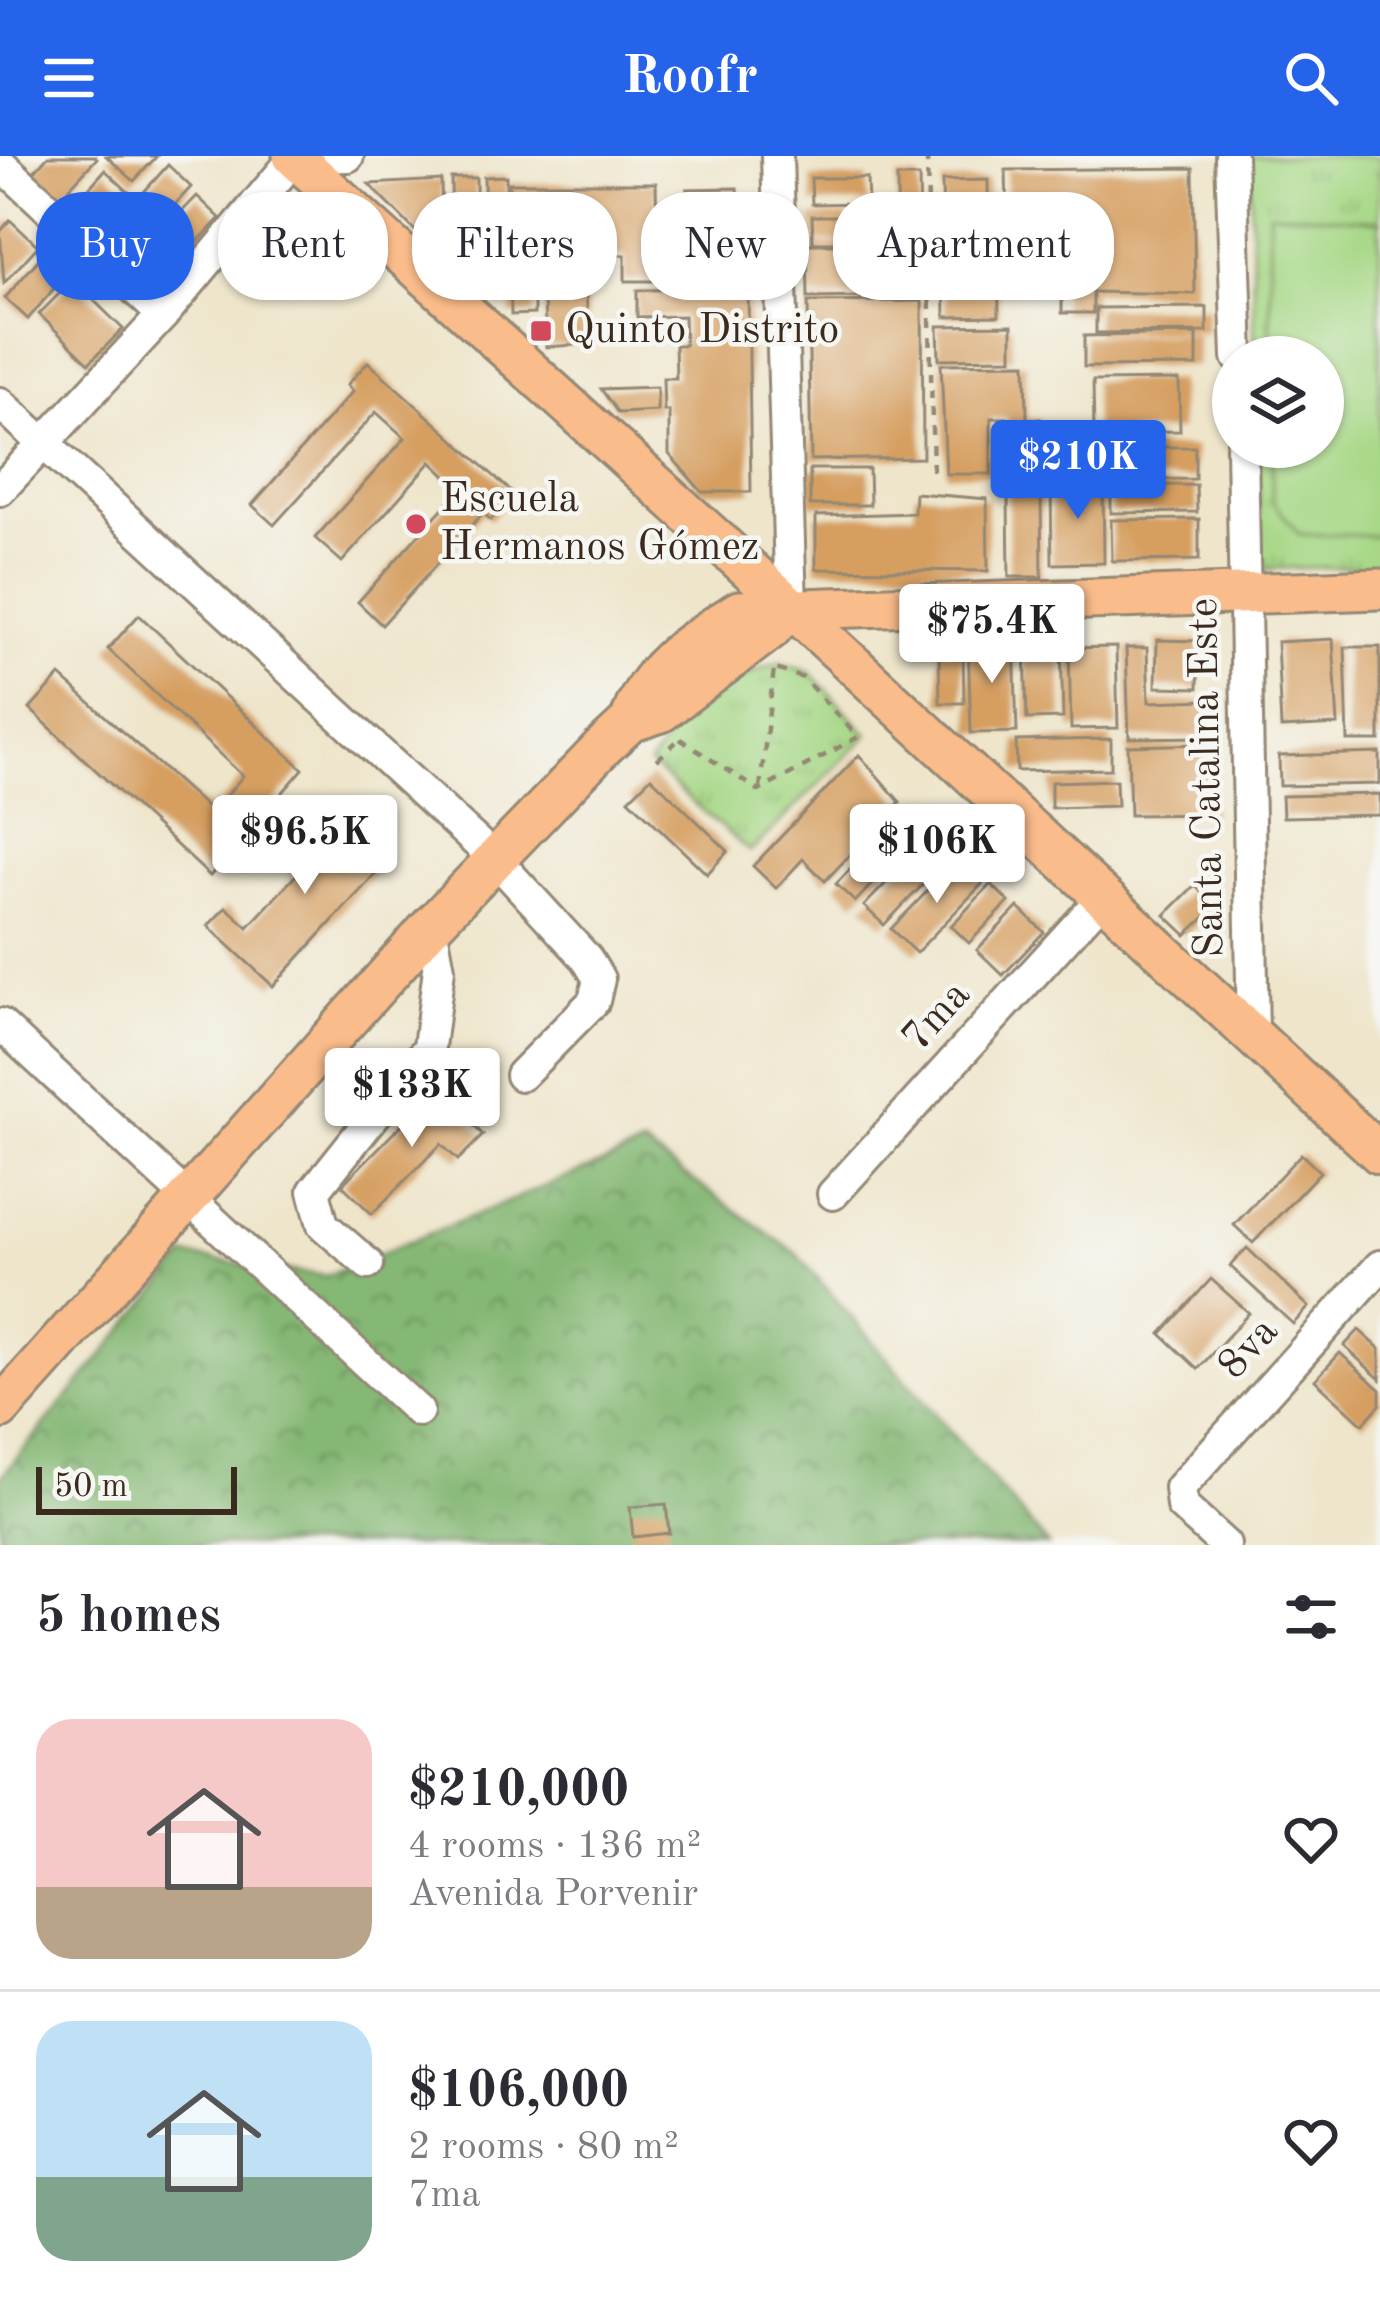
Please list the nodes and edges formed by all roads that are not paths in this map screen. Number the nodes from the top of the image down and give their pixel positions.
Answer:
1 (347, 156) edge
2 (777, 156) edge
3 (1231, 156) edge
4 (295, 157) edge
5 (0, 163) edge
6 (163, 314) junction
7 (1237, 336) edge
8 (0, 403) edge
9 (42, 441) junction
10 (1243, 468) edge
11 (0, 490) edge
12 (1380, 589) edge
13 (1247, 593) junction
14 (791, 607) junction
15 (495, 859) junction
16 (1103, 897) junction
17 (431, 926) junction
18 (0, 1024) edge
19 (1253, 1036) junction
20 (521, 1075) dead end
21 (1380, 1154) edge
22 (833, 1194) dead end
23 (188, 1199) junction
24 (368, 1264) dead end
25 (1380, 1267) edge
26 (0, 1409) edge
27 (418, 1411) dead end
28 (1225, 1545) edge

1 - 4 street
2 - 14 street
3 - 7 street
4 - 6 street
4 - 14 main road
5 - 6 street
6 - 9 street
8 - 9 street
9 - 11 street
9 - 15 street
10 - 13 street, Santa Catalina Este
12 - 13 main road
13 - 14 main road
13 - 19 street, Santa Catalina Este
14 - 15 main road
14 - 16 main road
15 - 17 main road
15 - 20 street
16 - 19 main road
16 - 22 street, 7ma
17 - 23 main road
17 - 24 street
18 - 23 street
19 - 21 main road
23 - 26 main road
23 - 27 street
25 - 28 street, 8va

